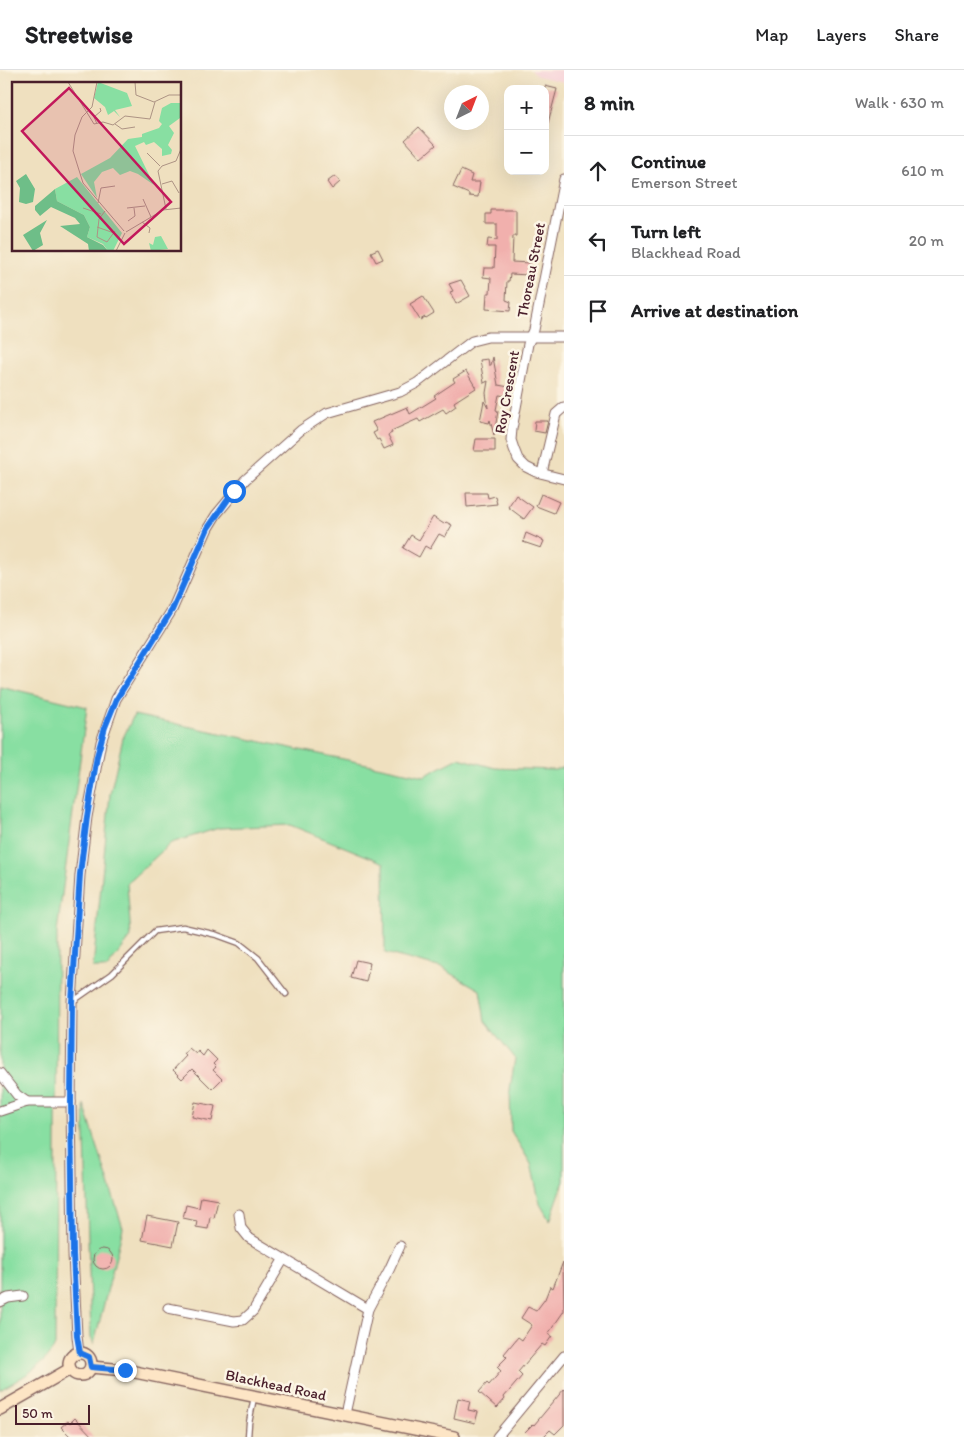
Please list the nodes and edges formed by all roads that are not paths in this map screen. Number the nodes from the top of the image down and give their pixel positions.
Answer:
1 (564, 179) edge
2 (531, 337) junction
3 (564, 337) edge
4 (564, 407) edge
5 (542, 473) junction
6 (564, 479) edge
7 (286, 994) dead end
8 (72, 1002) junction
9 (0, 1072) edge
10 (27, 1102) junction
11 (71, 1102) junction
12 (0, 1111) edge
13 (239, 1214) dead end
14 (400, 1246) dead end
15 (283, 1260) junction
16 (23, 1296) dead end
17 (1, 1300) edge
18 (168, 1308) dead end
19 (368, 1309) junction
20 (80, 1353) junction
21 (564, 1356) edge
22 (91, 1367) junction
23 (70, 1369) junction
24 (254, 1395) junction
25 (0, 1409) edge
26 (345, 1414) junction
27 (248, 1437) edge
28 (454, 1437) edge
29 (497, 1437) edge

1 - 2 street, Thoreau Street
2 - 3 street
2 - 5 street, Roy Crescent
2 - 8 street
4 - 5 street
5 - 6 street, Roy Crescent
7 - 8 lane
8 - 11 street
9 - 10 street
10 - 11 street
10 - 12 street
11 - 20 street
13 - 15 street
14 - 19 street
15 - 18 street
15 - 19 street
16 - 17 street
19 - 26 street
20 - 22 main road
20 - 23 main road
21 - 29 street
22 - 23 main road
22 - 24 main road, Blackhead Road
23 - 25 main road
24 - 26 main road, Blackhead Road
24 - 27 lane
26 - 28 main road, Blackhead Road

